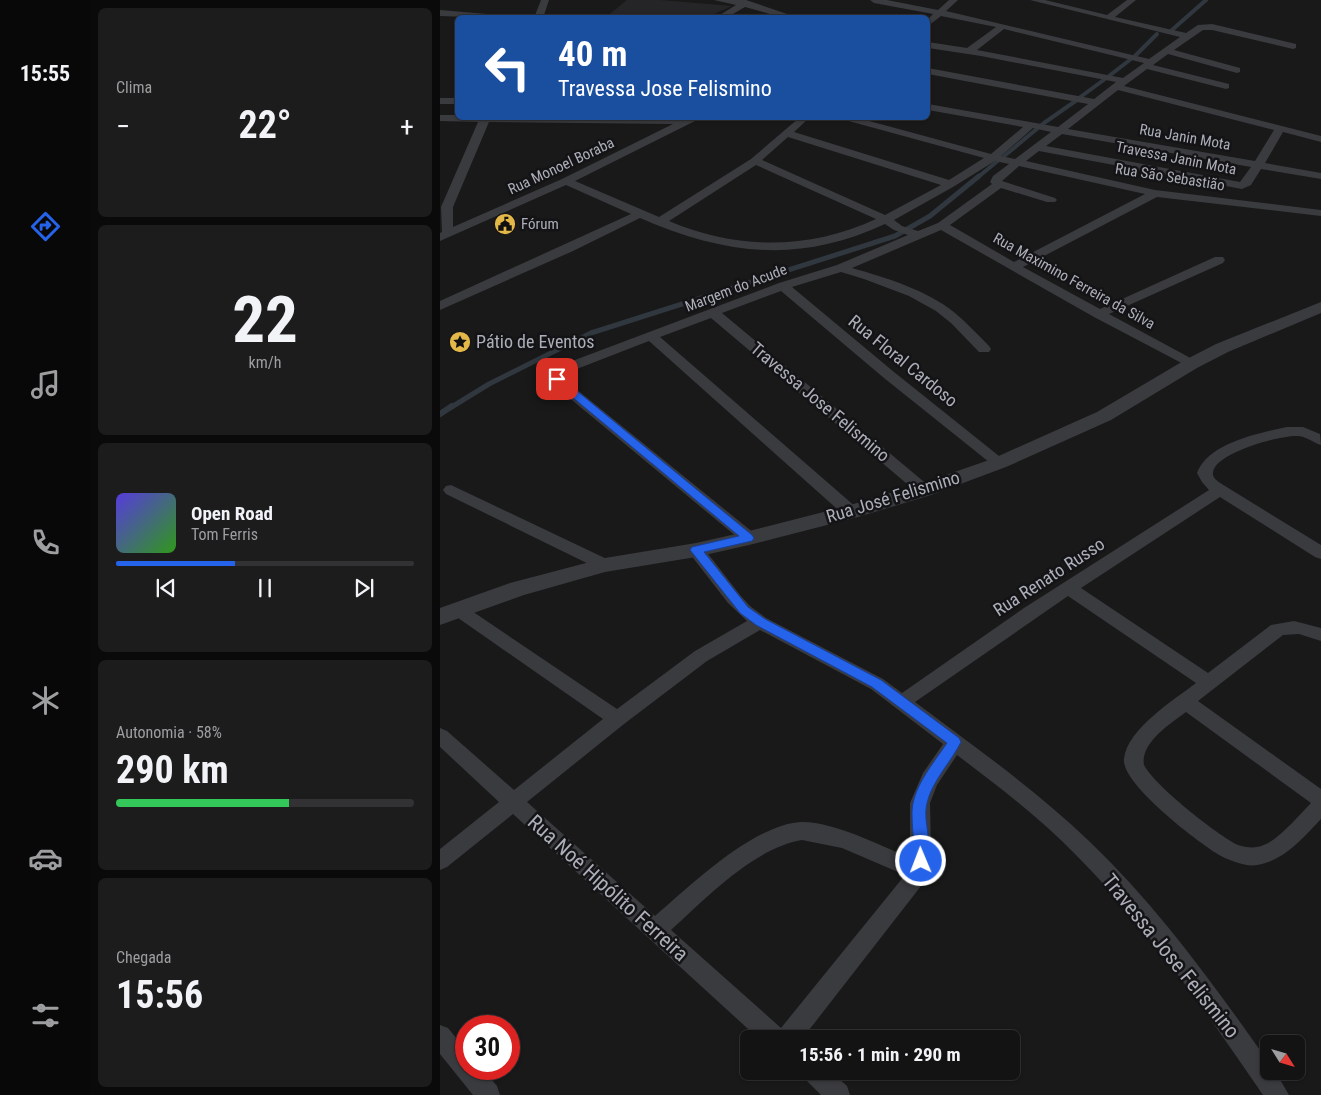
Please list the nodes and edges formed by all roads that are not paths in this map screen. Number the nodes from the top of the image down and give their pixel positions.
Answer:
1 (545, 0) edge
2 (718, 0) edge
3 (874, 0) edge
4 (954, 0) edge
5 (1034, 0) edge
6 (1132, 0) edge
7 (749, 2) edge
8 (940, 12) junction
9 (440, 14) edge
10 (455, 15) edge
11 (539, 15) edge
12 (725, 15) edge
13 (786, 15) edge
14 (1108, 18) junction
15 (930, 21) edge
16 (1003, 26) junction
17 (1186, 36) junction
18 (930, 45) edge
19 (1293, 46) dead end
20 (956, 49) junction
21 (968, 51) junction
22 (1166, 51) junction
23 (1147, 64) junction
24 (1237, 70) dead end
25 (930, 71) edge
26 (930, 72) edge
27 (1121, 84) junction
28 (1226, 86) dead end
29 (440, 101) edge
30 (455, 101) edge
31 (1096, 102) junction
32 (930, 107) edge
33 (440, 118) edge
34 (455, 118) edge
35 (483, 120) edge
36 (688, 120) edge
37 (802, 120) edge
38 (856, 120) edge
39 (1037, 126) junction
40 (1280, 129) junction
41 (1060, 130) junction
42 (788, 134) junction
43 (1321, 139) edge
44 (1037, 147) junction
45 (993, 157) junction
46 (755, 161) junction
47 (1016, 162) junction
48 (1259, 166) junction
49 (1321, 176) edge
50 (566, 181) junction
51 (998, 181) junction
52 (950, 184) junction
53 (1155, 193) junction
54 (1051, 200) dead end
55 (444, 207) edge
56 (1321, 213) edge
57 (639, 214) junction
58 (887, 220) junction
59 (660, 222) junction
60 (942, 224) junction
61 (908, 232) junction
62 (444, 235) edge
63 (1219, 260) dead end
64 (1014, 267) junction
65 (841, 268) junction
66 (783, 286) junction
67 (440, 306) edge
68 (1321, 307) edge
69 (715, 314) junction
70 (1099, 314) junction
71 (652, 337) junction
72 (984, 349) dead end
73 (1191, 364) junction
74 (1321, 440) edge
75 (999, 463) junction
76 (451, 490) dead end
77 (924, 490) junction
78 (1220, 490) junction
79 (851, 512) junction
80 (748, 538) junction
81 (696, 550) junction
82 (1321, 553) edge
83 (604, 565) junction
84 (1069, 588) junction
85 (449, 613) edge
86 (760, 622) junction
87 (1321, 635) edge
88 (1209, 682) junction
89 (902, 702) junction
90 (1186, 702) junction
91 (617, 719) junction
92 (440, 736) edge
93 (955, 742) junction
94 (1321, 800) edge
95 (514, 804) junction
96 (1321, 806) edge
97 (440, 861) edge
98 (918, 870) junction
99 (655, 930) junction
100 (766, 1030) edge
101 (794, 1030) edge
102 (440, 1036) edge
103 (455, 1054) edge
104 (476, 1080) edge
105 (822, 1080) edge
106 (488, 1095) edge
107 (838, 1095) edge
108 (1277, 1095) edge

1 - 11 street
2 - 7 street
3 - 8 street
4 - 8 street
5 - 14 street
6 - 14 street
7 - 12 street
7 - 13 street
8 - 15 street
8 - 16 street
9 - 10 street
14 - 17 street
16 - 21 street
16 - 23 street
17 - 19 street
17 - 22 street
18 - 20 street
20 - 21 street
20 - 25 street
21 - 27 street
22 - 23 street
22 - 24 street
23 - 27 street
23 - 28 street
26 - 31 street
27 - 31 street
27 - 40 street
29 - 30 street
31 - 41 street
32 - 39 street, Rua Janin Mota
33 - 34 street
35 - 55 street
36 - 50 street, Rua Monoel Boraba
37 - 42 street
38 - 45 street, Rua São Sebastião
39 - 41 street, Rua Janin Mota
39 - 45 street
40 - 43 street
40 - 48 street, Travessa Janin Mota
41 - 44 street
41 - 48 street, Rua Janin Mota
42 - 46 street
42 - 52 street
44 - 47 street
44 - 48 street, Travessa Janin Mota
45 - 47 street, Rua São Sebastião
45 - 52 street
46 - 58 street
46 - 59 street
47 - 51 street
47 - 53 street, Rua São Sebastião
48 - 49 street, Rua Janin Mota
50 - 57 street
50 - 62 street, Rua Monoel Boraba
51 - 54 street
51 - 60 street
52 - 58 street
53 - 56 street, Rua São Sebastião
53 - 64 street
55 - 62 street
57 - 59 street
57 - 67 street
58 - 59 street
58 - 61 street
60 - 61 street, Margem do Acude
60 - 64 street, Rua Maximino Ferreira da Silva
61 - 65 street, Margem do Acude
63 - 70 street
64 - 70 street, Rua Maximino Ferreira da Silva
65 - 66 street, Margem do Acude
65 - 72 street
66 - 69 street, Margem do Acude
66 - 75 street, Rua Floral Cardoso
68 - 73 street, Rua José Felismino
69 - 71 street, Margem do Acude
69 - 77 street, Travessa Jose Felismino
70 - 73 street, Rua Maximino Ferreira da Silva
71 - 79 street
71 - 80 street, Margem do Acude
73 - 75 street, Rua José Felismino
74 - 78 street
75 - 77 street, Rua José Felismino
76 - 83 street
77 - 79 street, Rua José Felismino
78 - 82 street
78 - 84 street, Rua Renato Russo
79 - 80 street, Rua José Felismino
80 - 81 street, Rua José Felismino
81 - 83 street, Rua José Felismino
81 - 86 street, Travessa Jose Felismino
83 - 85 street, Rua José Felismino
84 - 88 street
84 - 89 street, Rua Renato Russo
85 - 91 street
86 - 89 street, Travessa Jose Felismino
86 - 91 street
87 - 88 street
88 - 90 street
89 - 93 street, Travessa Jose Felismino
90 - 94 street
90 - 96 street
91 - 95 street
92 - 95 street, Rua Noé Hipólito Ferreira
93 - 98 street
93 - 108 street, Travessa Jose Felismino
95 - 97 street
95 - 99 street, Rua Noé Hipólito Ferreira
98 - 99 street
98 - 101 street
99 - 100 street, Rua Noé Hipólito Ferreira
102 - 103 street
104 - 106 street
105 - 107 street

